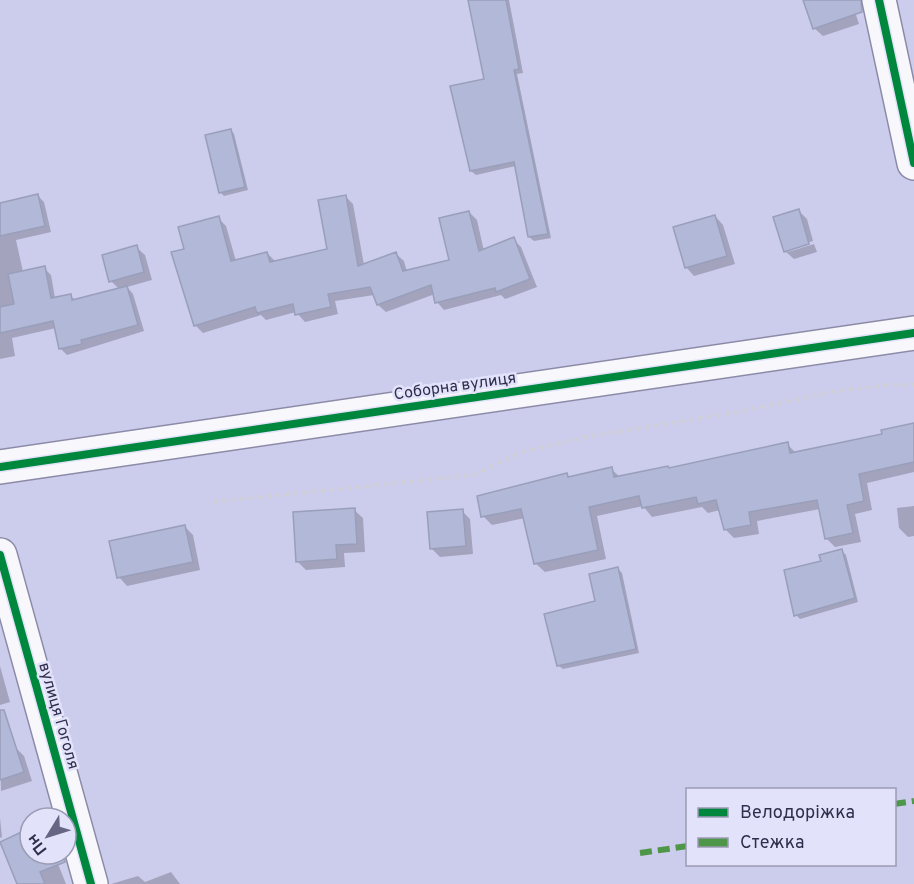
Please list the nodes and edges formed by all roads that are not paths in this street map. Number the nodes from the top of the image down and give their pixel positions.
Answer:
1 (879, 0) edge
2 (914, 163) edge
3 (914, 333) edge
4 (0, 467) edge
5 (0, 555) edge
6 (91, 884) edge

1 - 2 street
3 - 4 street, Соборна вулиця
5 - 6 street, вулиця Гоголя

